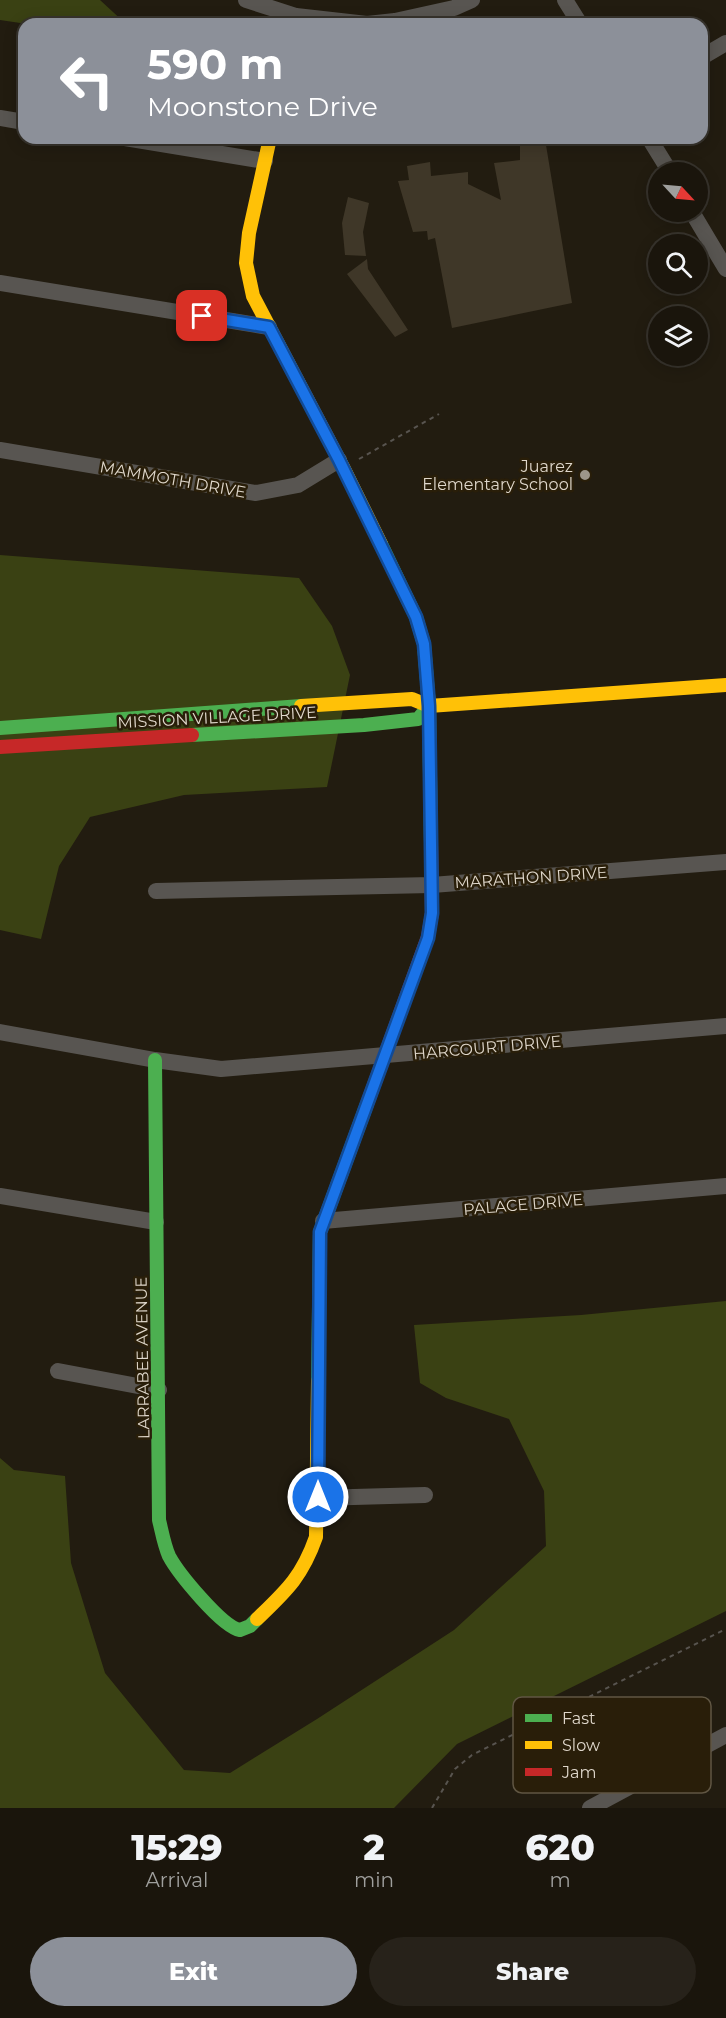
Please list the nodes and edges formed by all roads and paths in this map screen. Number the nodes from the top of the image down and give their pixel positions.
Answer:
1 (246, 0) edge
2 (472, 0) edge
3 (565, 0) edge
4 (297, 13) edge
5 (329, 18) edge
6 (405, 18) edge
7 (576, 18) edge
8 (726, 43) edge
9 (708, 54) edge
10 (0, 118) edge
11 (18, 121) edge
12 (162, 144) edge
13 (269, 144) edge
14 (653, 144) edge
15 (265, 161) junction
16 (664, 162) edge
17 (698, 222) edge
18 (726, 269) edge
19 (0, 283) edge
20 (269, 327) junction
21 (439, 414) dead end
22 (0, 450) edge
23 (341, 464) junction
24 (726, 685) edge
25 (429, 706) junction
26 (0, 728) edge
27 (0, 747) edge
28 (726, 862) edge
29 (432, 885) junction
30 (156, 891) dead end
31 (726, 1026) edge
32 (0, 1032) edge
33 (384, 1056) junction
34 (155, 1060) junction
35 (724, 1187) edge
36 (0, 1196) edge
37 (323, 1221) junction
38 (156, 1222) junction
39 (57, 1371) dead end
40 (159, 1390) junction
41 (425, 1495) dead end
42 (318, 1497) junction
43 (726, 1629) edge
44 (589, 1697) edge
45 (513, 1735) edge
46 (726, 1735) edge
47 (711, 1743) edge
48 (618, 1793) edge
49 (432, 1808) edge
50 (590, 1808) edge

1 - 4 street
2 - 6 street
3 - 7 street
4 - 5 street
8 - 9 street
10 - 11 street
12 - 15 street
13 - 15 street
14 - 16 street
15 - 20 street
17 - 18 street
19 - 20 street
20 - 23 street
21 - 23 path
22 - 23 street, MAMMOTH DRIVE
23 - 25 street
24 - 25 street, MISSION VILLAGE DRIVE
25 - 26 street, MISSION VILLAGE DRIVE
25 - 27 street, MISSION VILLAGE DRIVE
25 - 29 street
28 - 29 street, MARATHON DRIVE
29 - 30 street, MARATHON DRIVE
29 - 33 street
31 - 33 street, HARCOURT DRIVE
32 - 34 street, HARCOURT DRIVE
33 - 34 street, HARCOURT DRIVE
33 - 37 street
34 - 38 street, LARRABEE AVENUE
35 - 37 street, PALACE DRIVE
36 - 38 street
37 - 42 street
38 - 40 street, LARRABEE AVENUE
39 - 40 street
40 - 42 street, LARRABEE AVENUE
41 - 42 street
43 - 44 path
45 - 49 path
46 - 47 street
48 - 50 street

